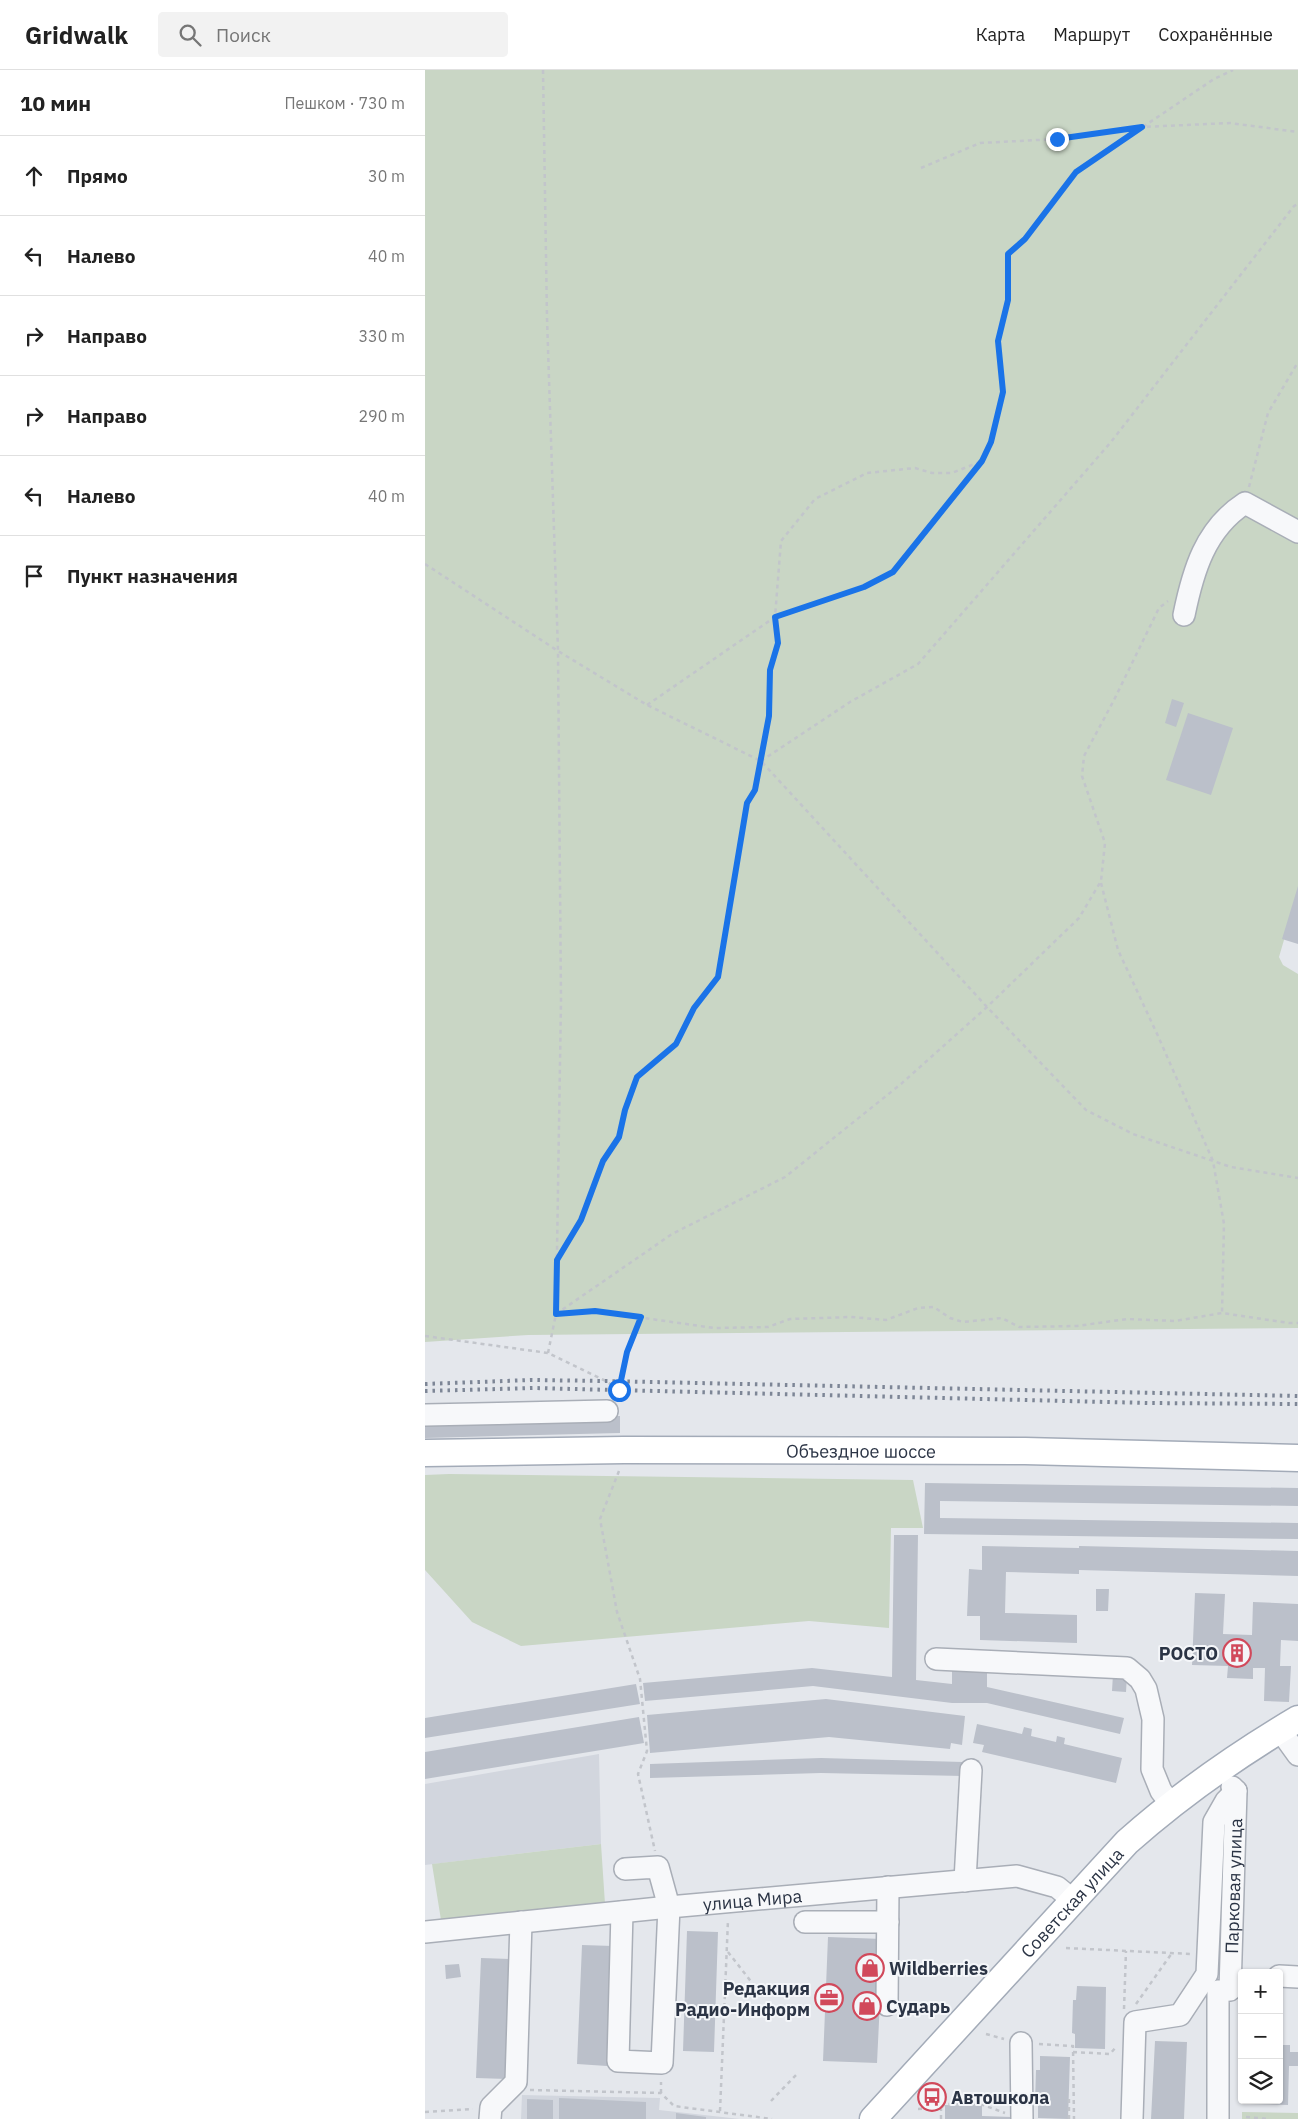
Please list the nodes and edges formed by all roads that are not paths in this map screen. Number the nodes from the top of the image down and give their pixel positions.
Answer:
1 (1298, 532) edge
2 (1177, 607) road end
3 (607, 1411) dead end
4 (425, 1415) edge
5 (425, 1453) edge
6 (1298, 1458) edge
7 (936, 1659) dead end
8 (1289, 1724) edge
9 (1298, 1755) edge
10 (971, 1770) dead end
11 (1217, 1770) junction
12 (1236, 1791) junction
13 (1171, 1804) junction
14 (625, 1869) dead end
15 (965, 1881) junction
16 (888, 1888) junction
17 (1073, 1900) junction
18 (669, 1907) junction
19 (622, 1912) junction
20 (521, 1922) junction
21 (805, 1922) dead end
22 (888, 1922) junction
23 (425, 1932) edge
24 (1236, 1973) edge
25 (1283, 1976) edge
26 (1298, 1977) edge
27 (887, 2005) dead end
28 (1021, 2043) road end
29 (490, 2113) edge
30 (1018, 2118) edge
31 (873, 2119) edge
32 (1132, 2119) edge
33 (1218, 2119) edge

1 - 2 street
3 - 4 street
5 - 6 main road, Объездное шоссе
7 - 13 street
8 - 9 street
8 - 11 main road, Советская улица
10 - 15 street
11 - 12 street
11 - 13 main road, Советская улица
12 - 24 street, Парковая улица
12 - 32 street, Парковая улица
13 - 17 main road, Советская улица
14 - 18 street
15 - 16 street, улица Мира
15 - 17 street, улица Мира
16 - 18 street, улица Мира
16 - 22 street
17 - 31 main road, Советская улица
18 - 19 street, улица Мира
18 - 19 street
19 - 20 street, улица Мира
20 - 23 street, улица Мира
20 - 29 street
21 - 22 street
22 - 27 street
24 - 33 street, Парковая улица
25 - 26 street
28 - 30 street

